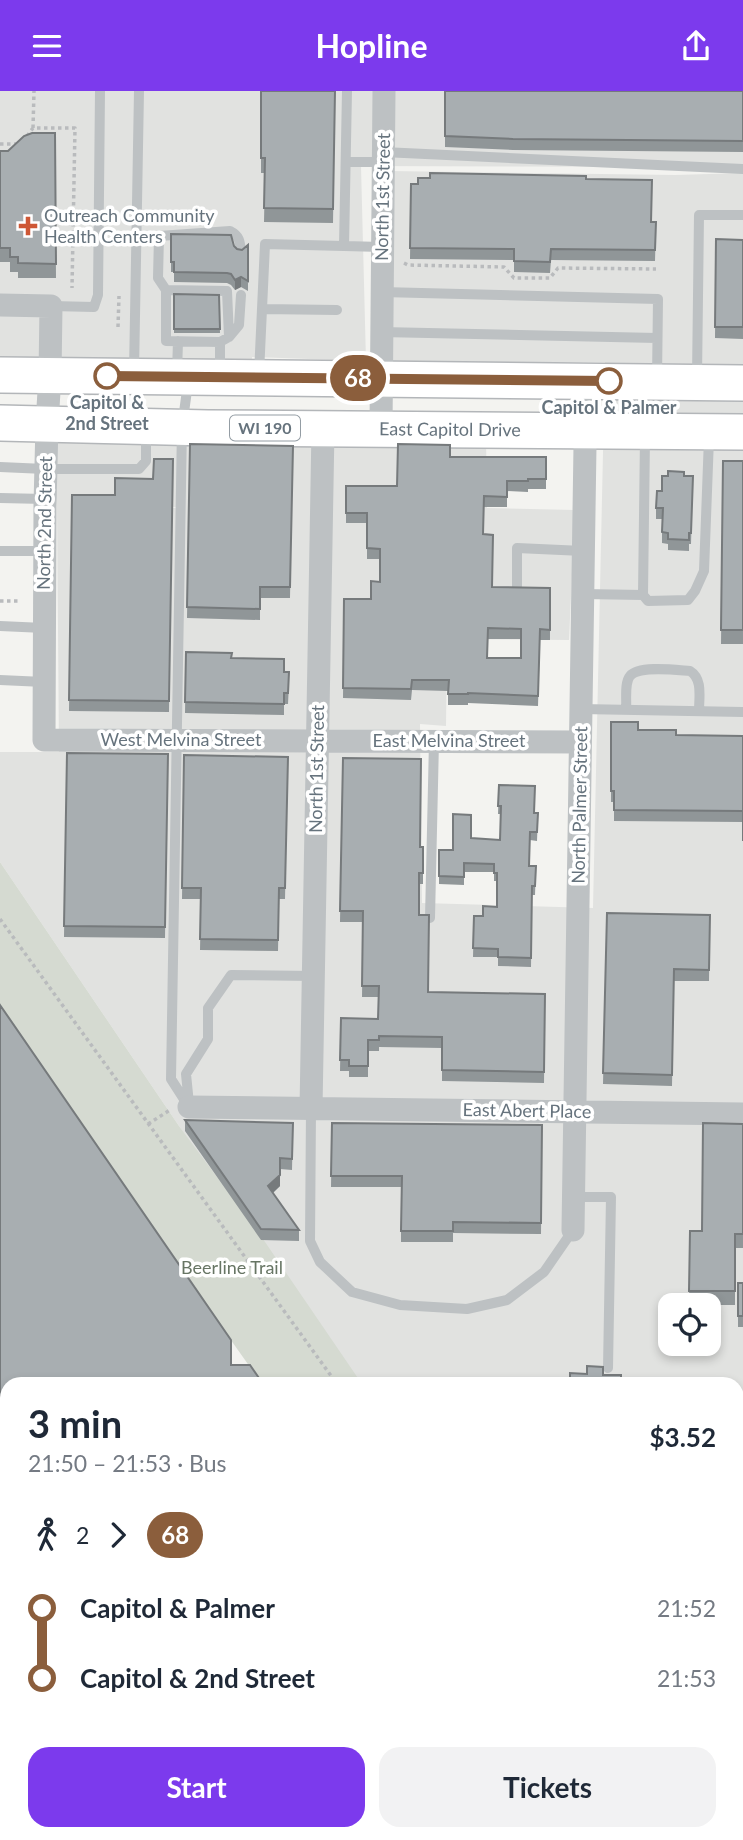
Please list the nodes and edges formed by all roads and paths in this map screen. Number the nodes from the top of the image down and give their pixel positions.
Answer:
1 (34, 91) edge
2 (100, 91) edge
3 (139, 91) edge
4 (347, 91) edge
5 (384, 91) edge
6 (33, 128) junction
7 (0, 144) edge
8 (383, 157) junction
9 (346, 162) junction
10 (743, 169) edge
11 (743, 215) edge
12 (344, 246) junction
13 (382, 247) junction
14 (241, 252) edge
15 (656, 269) dead end
16 (72, 288) dead end
17 (166, 290) junction
18 (382, 292) junction
19 (241, 295) dead end
20 (0, 305) edge
21 (51, 306) junction
22 (262, 309) junction
23 (337, 310) dead end
24 (382, 332) junction
25 (657, 338) junction
26 (225, 340) junction
27 (178, 341) junction
28 (0, 375) edge
29 (50, 375) junction
30 (134, 376) junction
31 (195, 377) junction
32 (259, 377) junction
33 (381, 379) junction
34 (586, 381) junction
35 (656, 382) junction
36 (697, 382) junction
37 (743, 383) edge
38 (0, 423) edge
39 (47, 424) junction
40 (146, 426) junction
41 (182, 427) junction
42 (323, 429) junction
43 (381, 429) junction
44 (585, 431) junction
45 (645, 431) junction
46 (726, 431) edge
47 (163, 461) junction
48 (0, 467) edge
49 (46, 469) junction
50 (0, 498) edge
51 (45, 499) junction
52 (0, 551) edge
53 (45, 551) junction
54 (583, 551) junction
55 (517, 587) edge
56 (583, 594) junction
57 (643, 596) junction
58 (0, 601) edge
59 (21, 601) dead end
60 (0, 626) edge
61 (44, 628) junction
62 (0, 680) edge
63 (44, 682) junction
64 (581, 709) junction
65 (626, 710) junction
66 (699, 711) junction
67 (743, 712) edge
68 (44, 740) joint
69 (177, 740) junction
70 (318, 740) junction
71 (434, 741) junction
72 (580, 742) junction
73 (430, 918) edge
74 (0, 919) edge
75 (314, 976) junction
76 (189, 1107) junction
77 (311, 1109) junction
78 (575, 1112) junction
79 (743, 1114) edge
80 (574, 1197) junction
81 (573, 1230) joint
82 (608, 1368) dead end
83 (332, 1377) edge

1 - 6 path
2 - 21 lane
3 - 30 lane
4 - 9 lane
5 - 8 street, North 1st Street
6 - 7 path
6 - 16 path
8 - 9 lane
8 - 10 lane
8 - 13 street, North 1st Street
9 - 12 lane
11 - 36 lane
12 - 13 lane
12 - 22 lane
13 - 15 path
13 - 18 street, North 1st Street
14 - 17 lane
17 - 26 lane
17 - 27 lane
18 - 24 street, North 1st Street
18 - 25 lane
19 - 26 lane
20 - 21 street
21 - 29 street, North 2nd Street
22 - 23 lane
22 - 32 lane
24 - 25 lane
24 - 33 street, North 1st Street
25 - 35 lane
26 - 27 lane
26 - 31 lane
27 - 31 lane
28 - 29 main road
29 - 30 main road
29 - 39 street, North 2nd Street
30 - 31 main road
31 - 32 main road
31 - 41 lane
32 - 33 main road
33 - 34 main road
33 - 43 street, North 1st Street
34 - 35 main road
34 - 44 street, North Palmer Street
35 - 36 main road
36 - 37 main road
38 - 39 main road, WI 190
39 - 40 main road, WI 190
39 - 49 street, North 2nd Street
40 - 41 main road, WI 190
40 - 47 lane
41 - 42 main road, WI 190
41 - 47 lane
42 - 43 main road, East Capitol Drive / WI 190
42 - 70 street, North 1st Street
43 - 44 main road, East Capitol Drive / WI 190
44 - 45 main road, East Capitol Drive / WI 190
44 - 54 street, North Palmer Street
45 - 46 main road, East Capitol Drive / WI 190
45 - 57 lane
46 - 57 lane
47 - 49 lane
47 - 69 lane
48 - 49 lane
49 - 51 street, North 2nd Street
50 - 51 lane
51 - 53 street, North 2nd Street
52 - 53 lane
53 - 61 street, North 2nd Street
54 - 55 lane
54 - 56 street, North Palmer Street
56 - 57 lane
56 - 64 street, North Palmer Street
58 - 59 path
60 - 61 lane
61 - 63 street, North 2nd Street
62 - 63 lane
63 - 68 street, North 2nd Street
64 - 65 lane
64 - 72 street, North Palmer Street
65 - 66 lane
65 - 66 lane
66 - 67 lane
68 - 69 street, West Melvina Street
69 - 70 street, West Melvina Street
69 - 76 lane
70 - 71 street, East Melvina Street
70 - 75 street, North 1st Street
71 - 72 street, East Melvina Street
71 - 73 lane
72 - 78 street, North Palmer Street
74 - 83 path
75 - 76 lane
75 - 77 street, North 1st Street
76 - 77 street, East Abert Place
77 - 78 street, East Abert Place
77 - 81 lane
78 - 79 street, East Abert Place
78 - 80 street, North Palmer Street
80 - 81 street, North Palmer Street
80 - 82 lane

